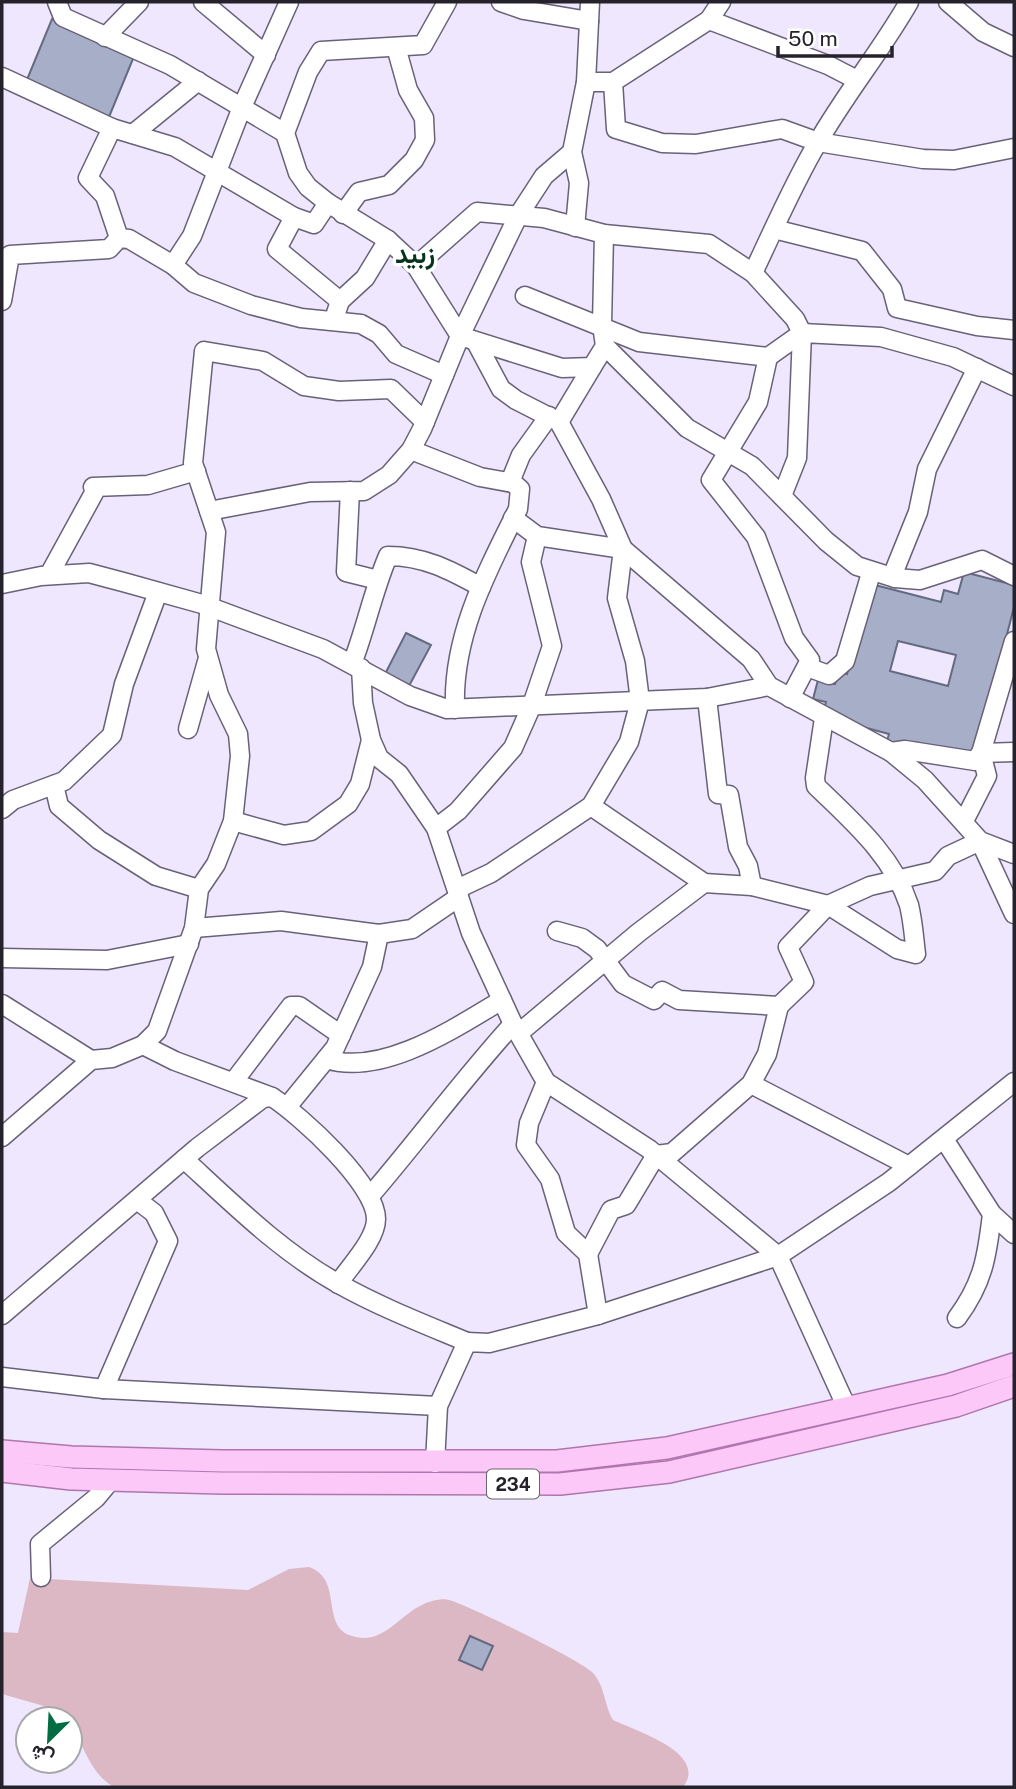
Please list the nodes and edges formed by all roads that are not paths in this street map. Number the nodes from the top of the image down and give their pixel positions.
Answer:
1 (57, 2) edge
2 (139, 2) edge
3 (203, 2) edge
4 (289, 2) edge
5 (447, 2) edge
6 (501, 2) edge
7 (590, 2) edge
8 (720, 2) edge
9 (909, 2) edge
10 (948, 2) edge
11 (709, 19) junction
12 (589, 21) junction
13 (105, 37) junction
14 (396, 47) junction
15 (1014, 47) edge
16 (266, 55) junction
17 (2, 78) edge
18 (857, 80) junction
19 (198, 81) junction
20 (586, 82) junction
21 (614, 82) junction
22 (242, 107) junction
23 (112, 128) junction
24 (285, 133) junction
25 (133, 134) junction
26 (818, 142) junction
27 (1014, 148) edge
28 (572, 152) junction
29 (216, 172) junction
30 (328, 203) junction
31 (343, 214) junction
32 (518, 216) junction
33 (294, 217) junction
34 (575, 227) junction
35 (774, 229) junction
36 (604, 234) junction
37 (119, 238) junction
38 (388, 240) junction
39 (6, 255) edge
40 (173, 265) junction
41 (416, 266) junction
42 (753, 273) junction
43 (525, 296) dead end
44 (2, 300) edge
45 (340, 301) junction
46 (897, 308) junction
47 (333, 321) junction
48 (602, 325) junction
49 (1014, 330) edge
50 (802, 333) junction
51 (460, 336) junction
52 (881, 337) junction
53 (477, 344) junction
54 (605, 346) junction
55 (768, 357) junction
56 (592, 367) junction
57 (978, 368) junction
58 (444, 375) junction
59 (1014, 386) edge
60 (554, 419) junction
61 (425, 422) junction
62 (411, 450) junction
63 (727, 450) junction
64 (196, 471) junction
65 (510, 482) junction
66 (350, 491) junction
67 (782, 496) junction
68 (209, 511) junction
69 (513, 518) junction
70 (537, 536) junction
71 (623, 549) junction
72 (871, 573) junction
73 (49, 575) junction
74 (1014, 576) edge
75 (895, 579) junction
76 (378, 580) junction
77 (2, 584) edge
78 (481, 587) junction
79 (158, 592) junction
80 (212, 608) junction
81 (1014, 641) edge
82 (208, 655) junction
83 (357, 666) junction
84 (807, 667) junction
85 (769, 686) junction
86 (707, 698) junction
87 (790, 698) junction
88 (640, 701) junction
89 (532, 705) junction
90 (454, 709) junction
91 (824, 718) junction
92 (188, 729) dead end
93 (371, 740) junction
94 (891, 752) junction
95 (1014, 752) edge
96 (981, 753) junction
97 (54, 785) junction
98 (591, 806) junction
99 (2, 809) edge
100 (233, 821) junction
101 (964, 821) junction
102 (436, 828) junction
103 (980, 841) junction
104 (1014, 854) edge
105 (898, 881) junction
106 (704, 883) junction
107 (752, 886) junction
108 (199, 888) junction
109 (458, 893) junction
110 (828, 905) junction
111 (1014, 914) edge
112 (557, 931) dead end
113 (379, 934) junction
114 (192, 936) junction
115 (2, 958) edge
116 (605, 961) junction
117 (502, 1000) junction
118 (2, 1004) edge
119 (779, 1006) junction
120 (516, 1028) junction
121 (341, 1035) junction
122 (143, 1045) junction
123 (326, 1059) junction
124 (90, 1060) junction
125 (234, 1081) junction
126 (546, 1082) junction
127 (1014, 1082) edge
128 (751, 1084) junction
129 (280, 1102) junction
130 (2, 1137) edge
131 (944, 1139) junction
132 (656, 1155) junction
133 (184, 1159) junction
134 (909, 1166) junction
135 (370, 1196) junction
136 (137, 1200) junction
137 (992, 1214) junction
138 (1014, 1234) edge
139 (587, 1254) junction
140 (778, 1256) junction
141 (338, 1284) junction
142 (2, 1315) edge
143 (598, 1315) junction
144 (957, 1318) dead end
145 (467, 1342) junction
146 (1014, 1364) edge
147 (2, 1377) edge
148 (1014, 1386) edge
149 (104, 1389) junction
150 (438, 1406) junction
151 (846, 1408) junction
152 (2, 1451) edge
153 (435, 1463) junction
154 (2, 1471) edge
155 (111, 1480) junction
156 (41, 1577) dead end

1 - 13 street
2 - 13 street
3 - 16 street
4 - 16 street
5 - 14 street
6 - 12 street
7 - 12 street
8 - 11 street
9 - 18 street
10 - 15 street
11 - 18 street
11 - 21 street
12 - 20 street
13 - 19 street
14 - 24 street
14 - 31 street
16 - 22 street
17 - 23 street
18 - 26 street
19 - 22 street
19 - 25 street
20 - 21 street
20 - 28 street
21 - 26 street
22 - 24 street
22 - 29 street
23 - 25 street
23 - 37 street
24 - 30 street
25 - 29 street
26 - 27 street
26 - 35 street
28 - 32 street
28 - 34 street
29 - 33 street
29 - 40 street
30 - 31 street
30 - 33 street
31 - 38 street
32 - 34 street
32 - 41 street
32 - 51 street
33 - 45 street
34 - 36 street
35 - 42 street
35 - 46 street
36 - 42 street
36 - 48 street
37 - 39 street
37 - 40 street
38 - 41 street
38 - 45 street
39 - 44 street
40 - 47 street
41 - 51 street
42 - 50 street
43 - 48 street
45 - 47 street
46 - 49 street
46 - 52 street
47 - 58 street
48 - 54 street
48 - 55 street
50 - 52 street
50 - 55 street
50 - 67 street
51 - 53 street
51 - 58 street
52 - 57 street
53 - 56 street
53 - 60 street
54 - 56 street
54 - 63 street
55 - 63 street
56 - 60 street
57 - 59 street
57 - 75 street
58 - 61 street
60 - 65 street
60 - 71 street
61 - 62 street
61 - 64 street
62 - 65 street
62 - 66 street
63 - 67 street
63 - 84 street
64 - 68 street
64 - 73 street
65 - 69 street
66 - 68 street
66 - 76 street
67 - 72 street
68 - 80 street
69 - 70 street
69 - 78 street
70 - 71 street
70 - 89 street
71 - 85 street
71 - 88 street
72 - 75 street
72 - 84 street
73 - 77 street
73 - 79 street
74 - 75 street
76 - 78 street
76 - 83 street
78 - 90 street
79 - 80 street
79 - 97 street
80 - 82 street
80 - 83 street
81 - 96 street
82 - 92 street
82 - 100 street
83 - 90 street
83 - 93 street
84 - 87 street
85 - 86 street
85 - 87 street
86 - 88 street
86 - 107 street
87 - 91 street
88 - 89 street
88 - 98 street
89 - 90 street
89 - 102 street
91 - 94 street
91 - 105 street
93 - 100 street
93 - 102 street
94 - 96 street
94 - 101 street
95 - 96 street
96 - 101 street
97 - 99 street
97 - 108 street
98 - 106 street
98 - 109 street
100 - 108 street
101 - 103 street
102 - 109 street
103 - 104 street
103 - 105 street
103 - 111 street
105 - 110 street
105 - 110 street
106 - 107 street
106 - 116 street
107 - 110 street
108 - 114 street
109 - 113 street
109 - 117 street
110 - 119 street
112 - 116 street
113 - 114 street
113 - 121 street
114 - 115 street
114 - 122 street
116 - 119 street
116 - 120 street
117 - 120 street
117 - 123 street
118 - 124 street
119 - 128 street
120 - 126 street
120 - 135 street
121 - 123 street
121 - 125 street
122 - 124 street
122 - 125 street
123 - 129 street
124 - 130 street
125 - 129 street
126 - 132 street
126 - 139 street
127 - 131 street
128 - 132 street
128 - 134 street
129 - 133 street
129 - 135 street
131 - 134 street
131 - 137 street
132 - 139 street
132 - 140 street
133 - 136 street
133 - 141 street
134 - 140 street
135 - 141 street
136 - 142 street
136 - 149 street
137 - 138 street
137 - 144 street
139 - 143 street
140 - 143 street
140 - 151 street
141 - 145 street
143 - 145 street
145 - 150 street
146 - 151 main road, 234
147 - 149 street
148 - 155 main road, 234
149 - 150 street
150 - 153 street
151 - 153 main road, 234
152 - 153 main road, 234
154 - 155 main road, 234
155 - 156 street

